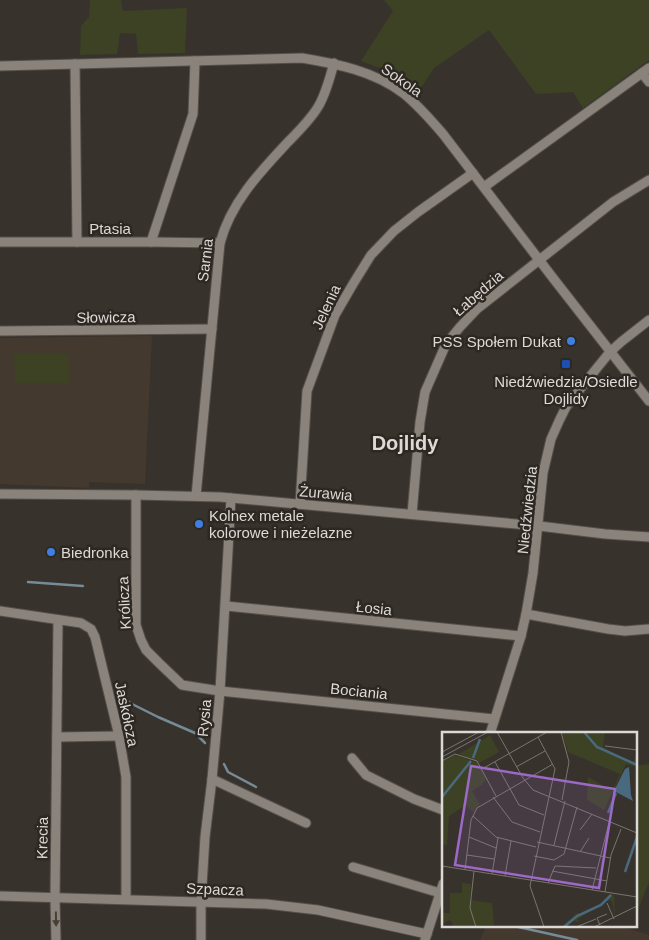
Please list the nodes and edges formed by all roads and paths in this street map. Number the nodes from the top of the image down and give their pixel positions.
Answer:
1 (195, 61) junction
2 (334, 63) junction
3 (75, 64) junction
4 (0, 66) edge
5 (646, 71) edge
6 (649, 82) edge
7 (473, 173) junction
8 (649, 180) edge
9 (484, 187) junction
10 (0, 242) edge
11 (77, 242) junction
12 (150, 242) junction
13 (220, 243) junction
14 (540, 260) junction
15 (649, 320) edge
16 (212, 330) junction
17 (0, 331) edge
18 (610, 352) junction
19 (649, 401) edge
20 (0, 494) edge
21 (136, 495) junction
22 (196, 496) junction
23 (231, 498) junction
24 (300, 504) junction
25 (412, 514) junction
26 (538, 526) junction
27 (649, 537) edge
28 (226, 606) junction
29 (0, 610) edge
30 (526, 614) junction
31 (58, 620) junction
32 (649, 629) edge
33 (521, 636) junction
34 (220, 691) junction
35 (494, 719) junction
36 (491, 732) edge
37 (57, 736) junction
38 (119, 736) junction
39 (352, 758) dead end
40 (212, 779) junction
41 (442, 810) edge
42 (306, 823) dead end
43 (353, 867) dead end
44 (441, 888) edge
45 (0, 896) edge
46 (55, 899) junction
47 (126, 899) junction
48 (201, 902) junction
49 (426, 937) edge
50 (56, 940) edge
51 (201, 940) edge

1 - 2 street, Sokola
1 - 3 street, Sokola
1 - 12 street
2 - 7 street, Sokola
2 - 13 street, Sarnia
3 - 4 street, Sokola
3 - 11 street
5 - 6 street
5 - 9 street
7 - 9 street, Sokola
7 - 24 street, Jelenia
8 - 14 street, Łabędzia
9 - 14 street, Sokola
10 - 11 street, Ptasia
11 - 12 street, Ptasia
12 - 13 street, Ptasia
13 - 16 street, Sarnia
14 - 18 street, Sokola
14 - 25 street, Łabędzia
15 - 18 street, Niedźwiedzia
16 - 17 street, Słowicza
16 - 22 street, Sarnia
18 - 19 street, Sokola
18 - 26 street, Niedźwiedzia
20 - 21 street, Żurawia
21 - 22 street, Żurawia
21 - 34 street, Królicza
22 - 23 street, Żurawia
23 - 24 street, Żurawia
23 - 28 street, Rysia
24 - 25 street, Żurawia
25 - 26 street, Żurawia
26 - 27 street, Żurawia
26 - 30 street, Niedźwiedzia
28 - 33 street, Łosia
28 - 34 street, Rysia
29 - 31 street, Jaskółcza
30 - 32 street
30 - 33 street, Niedźwiedzia
31 - 37 street, Krecia
31 - 38 street, Jaskółcza
33 - 35 street, Niedźwiedzia
34 - 35 street, Bociania
34 - 40 street, Rysia
35 - 36 street, Niedźwiedzia
37 - 38 street
37 - 46 street, Krecia
38 - 47 street, Jaskółcza
39 - 41 street
40 - 42 street
40 - 48 street, Rysia
43 - 44 street
44 - 49 street
45 - 46 street, Szpacza
46 - 47 street, Szpacza
46 -> 50 street, Krecia
47 - 48 street, Szpacza
48 - 49 street, Szpacza
48 - 51 street, Rysia

